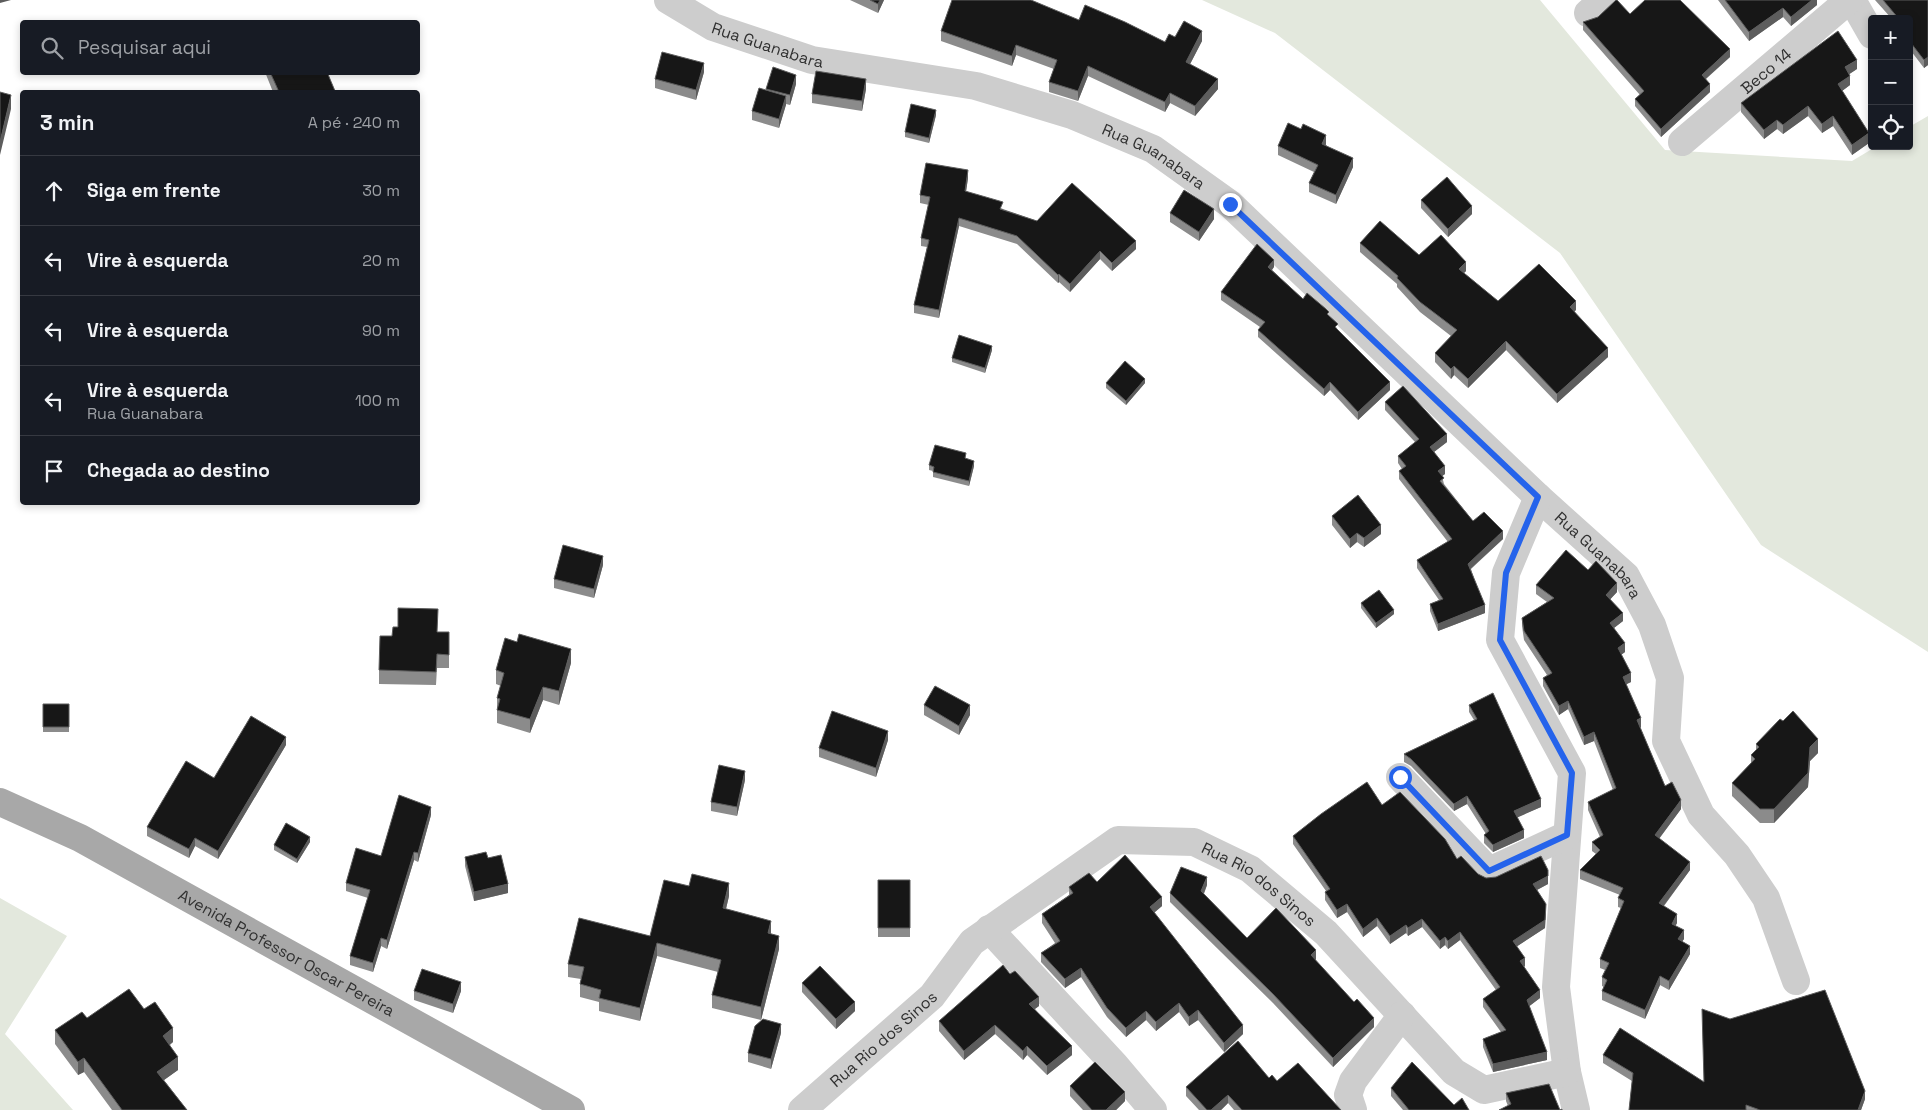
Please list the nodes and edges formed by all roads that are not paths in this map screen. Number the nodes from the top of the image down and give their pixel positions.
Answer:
1 (668, 0) edge
2 (1850, 0) edge
3 (1868, 29) edge
4 (1682, 142) dead end
5 (1538, 497) junction
6 (1400, 777) dead end
7 (0, 802) edge
8 (1567, 835) junction
9 (989, 929) junction
10 (1796, 981) dead end
11 (1402, 1015) junction
12 (1567, 1072) junction
13 (571, 1110) edge
14 (802, 1110) edge
15 (1153, 1110) edge
16 (1352, 1110) edge
17 (1576, 1110) edge

1 - 5 street, Rua Guanabara
2 - 3 street
2 - 4 street, Beco 14
5 - 8 street
5 - 10 street, Rua Guanabara
6 - 8 street
7 - 13 main road, Avenida Professor Oscar Pereira
8 - 12 street
9 - 11 street, Rua Rio dos Sinos
9 - 14 street, Rua Rio dos Sinos
9 - 15 street
11 - 12 street, Rua Rio dos Sinos
11 - 16 street
12 - 17 street

